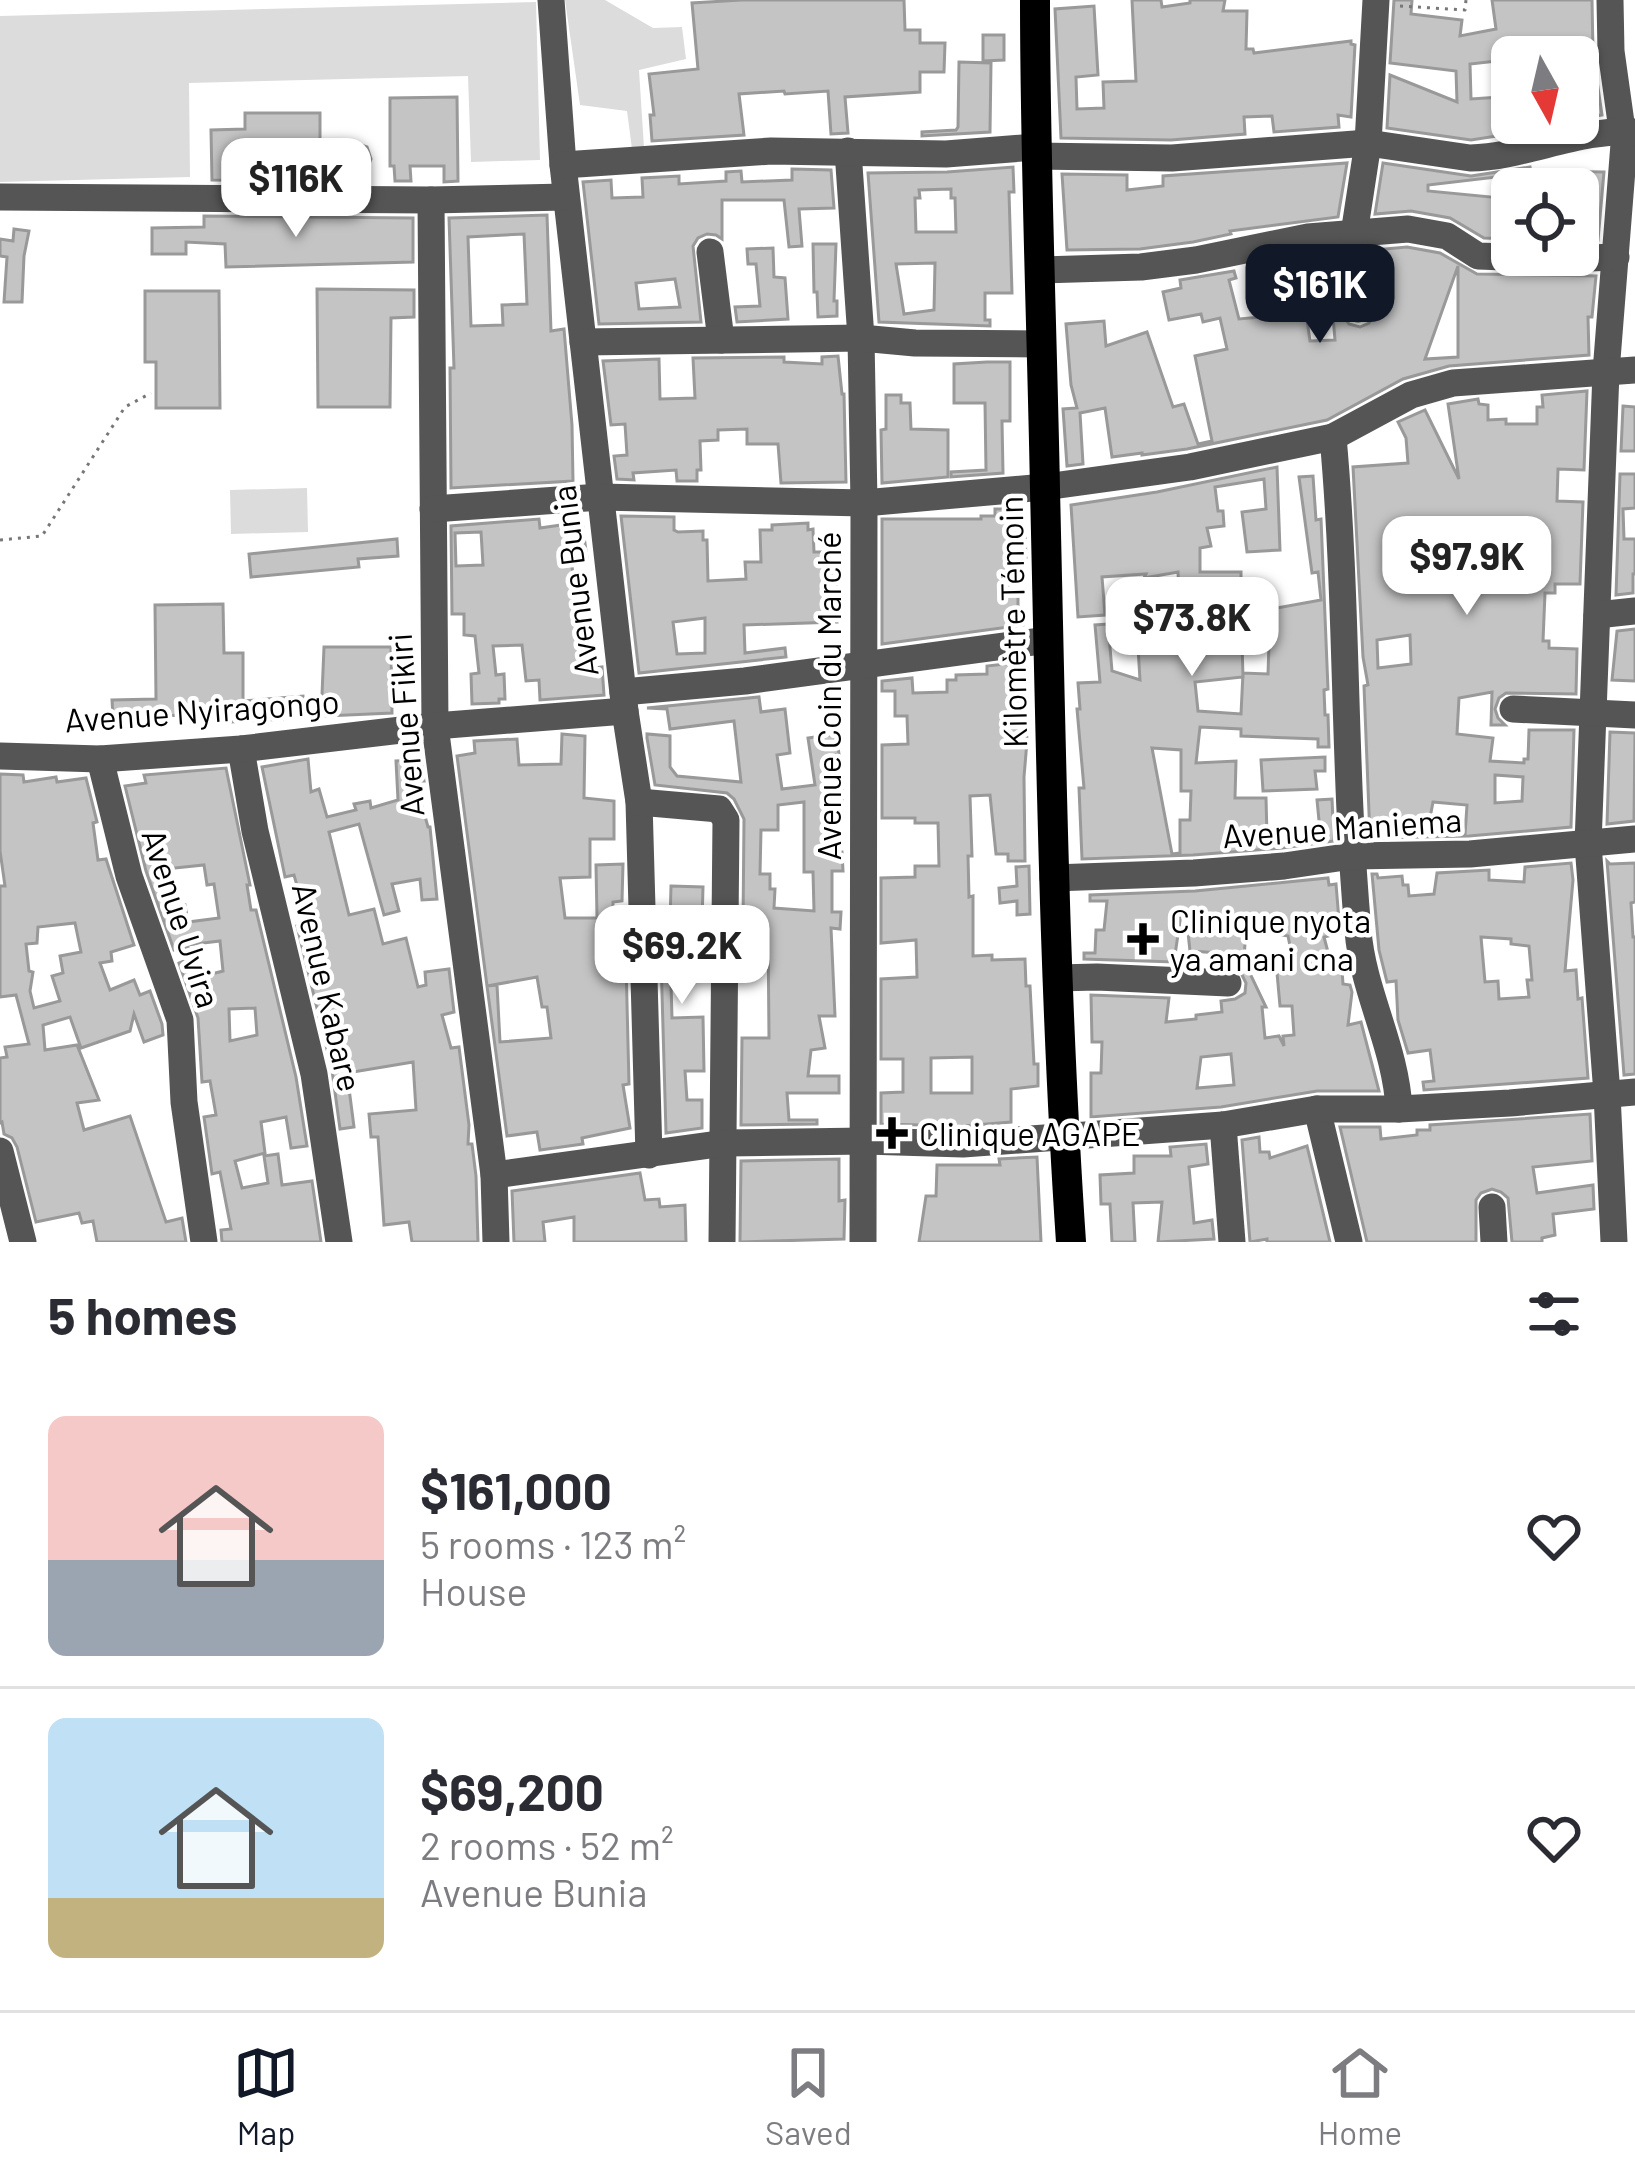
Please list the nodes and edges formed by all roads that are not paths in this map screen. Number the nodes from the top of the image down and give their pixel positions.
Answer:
1 (551, 0) edge
2 (1035, 0) edge
3 (1610, 0) edge
4 (1376, 2) edge
5 (1629, 132) edge
6 (1368, 142) junction
7 (848, 151) junction
8 (1035, 151) junction
9 (563, 165) junction
10 (0, 197) edge
11 (566, 197) junction
12 (431, 200) junction
13 (1354, 234) junction
14 (710, 252) dead end
15 (1616, 257) junction
16 (1041, 269) junction
17 (1358, 310) dead end
18 (861, 338) junction
19 (721, 340) junction
20 (583, 342) junction
21 (1042, 344) junction
22 (1635, 370) edge
23 (1606, 372) junction
24 (1333, 437) junction
25 (1045, 487) junction
26 (601, 497) junction
27 (864, 503) junction
28 (434, 509) junction
29 (1635, 611) edge
30 (1597, 615) junction
31 (1048, 640) junction
32 (863, 666) junction
33 (624, 701) junction
34 (1513, 709) dead end
35 (1593, 713) junction
36 (1635, 715) edge
37 (435, 726) junction
38 (241, 749) junction
39 (0, 756) edge
40 (100, 759) junction
41 (639, 802) junction
42 (1635, 839) edge
43 (1588, 844) junction
44 (1352, 856) junction
45 (1053, 878) junction
46 (1057, 978) junction
47 (1228, 983) dead end
48 (1621, 1093) edge
49 (1317, 1108) junction
50 (1399, 1109) junction
51 (1222, 1125) junction
52 (1064, 1138) junction
53 (865, 1142) junction
54 (725, 1143) junction
55 (0, 1151) edge
56 (649, 1155) junction
57 (494, 1174) junction
58 (1492, 1207) dead end
59 (23, 1242) edge
60 (204, 1242) edge
61 (339, 1242) edge
62 (496, 1242) edge
63 (722, 1242) edge
64 (863, 1242) edge
65 (1071, 1242) edge
66 (1232, 1242) edge
67 (1349, 1242) edge
68 (1494, 1242) edge
69 (1613, 1242) edge

1 - 9 street, Avenue Bunia
2 - 8 main road, Kilomètre Témoin
3 - 5 street
4 - 6 street
5 - 6 street
5 - 15 street
6 - 8 street
6 - 13 street
7 - 8 street
7 - 9 street
7 - 18 street, Avenue Coin du Marché
8 - 16 main road, Kilomètre Témoin
9 - 11 street, Avenue Bunia
10 - 12 street
11 - 12 street
11 - 20 street, Avenue Bunia
12 - 28 street, Avenue Fikiri
13 - 15 street
13 - 16 street
13 - 17 street
14 - 19 street
15 - 23 street
16 - 21 main road, Kilomètre Témoin
18 - 19 street
18 - 21 street
18 - 27 street, Avenue Coin du Marché
19 - 20 street
20 - 26 street, Avenue Bunia
21 - 25 main road, Kilomètre Témoin
22 - 23 street
23 - 24 street
23 - 30 street
24 - 25 street
24 - 44 street
25 - 27 street
25 - 31 main road, Kilomètre Témoin
26 - 27 street
26 - 28 street
26 - 33 street, Avenue Bunia
27 - 32 street, Avenue Coin du Marché
28 - 37 street, Avenue Fikiri
29 - 30 street
30 - 35 street
31 - 32 street, Avenue Nyiragongo
31 - 45 main road, Kilomètre Témoin
32 - 33 street, Avenue Nyiragongo
32 - 53 street, Avenue Coin du Marché
33 - 37 street, Avenue Nyiragongo
33 - 41 street, Avenue Bunia
34 - 35 street
35 - 36 street
35 - 43 street
37 - 38 street, Avenue Nyiragongo
37 - 57 street, Avenue Fikiri
38 - 40 street, Avenue Nyiragongo
38 - 61 street, Avenue Kabare
39 - 40 street, Avenue Nyiragongo
40 - 60 street, Avenue Uvira
41 - 54 street
41 - 56 street, Avenue Bunia
42 - 43 street, Avenue Maniema
43 - 44 street, Avenue Maniema
43 - 48 street
44 - 45 street, Avenue Maniema
44 - 50 street
45 - 46 main road, Kilomètre Témoin
46 - 47 street
46 - 52 main road, Kilomètre Témoin
48 - 50 street
48 - 69 street
49 - 50 street
49 - 51 street
49 - 67 street
51 - 52 street
51 - 66 street
52 - 53 street
52 - 65 main road, Kilomètre Témoin
53 - 54 street
53 - 64 street, Avenue Coin du Marché
54 - 56 street
54 - 63 street
55 - 59 street
56 - 57 street
57 - 62 street, Avenue Fikiri
58 - 68 street

